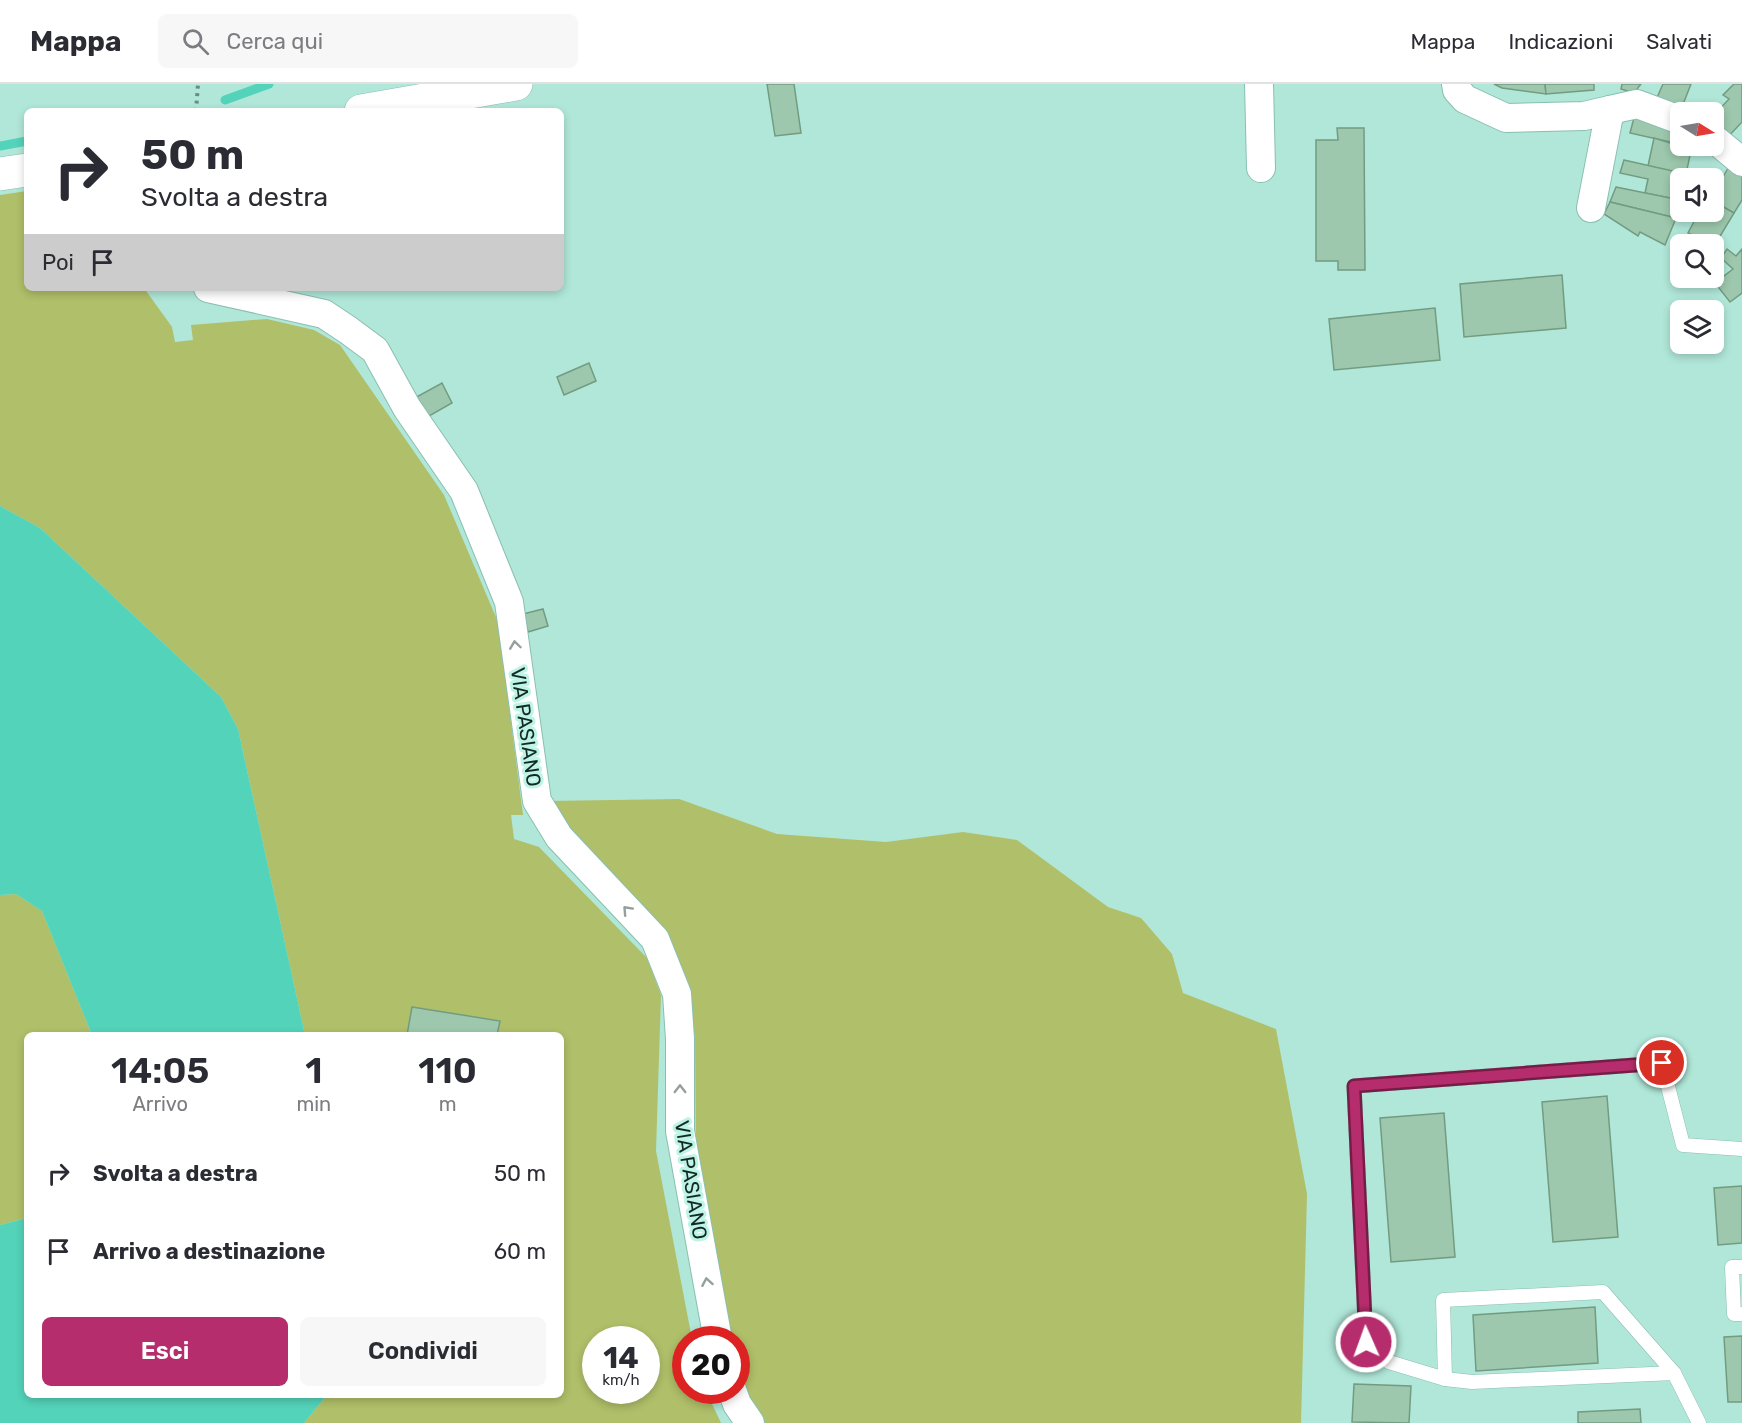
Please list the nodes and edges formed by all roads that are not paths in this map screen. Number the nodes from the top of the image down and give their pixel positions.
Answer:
1 (516, 84) edge
2 (1259, 84) edge
3 (1456, 84) edge
4 (378, 108) edge
5 (1610, 110) junction
6 (1670, 116) edge
7 (1724, 147) edge
8 (1742, 162) edge
9 (1261, 168) dead end
10 (24, 170) edge
11 (0, 174) edge
12 (1591, 208) dead end
13 (221, 291) edge
14 (1742, 1149) edge
15 (1742, 1266) edge
16 (1742, 1314) edge
17 (715, 1326) edge
18 (1674, 1373) junction
19 (1445, 1379) junction
20 (737, 1404) edge
21 (750, 1423) edge
22 (1699, 1423) edge

1 - 4 street
2 - 9 street
3 - 5 street
5 - 6 street
5 - 12 street
7 - 8 street
10 - 11 street
17 -> 13 street, VIA PASIANO
14 - 19 lane
15 - 16 lane
18 - 19 lane
18 - 19 lane
18 - 22 lane
20 - 21 street

